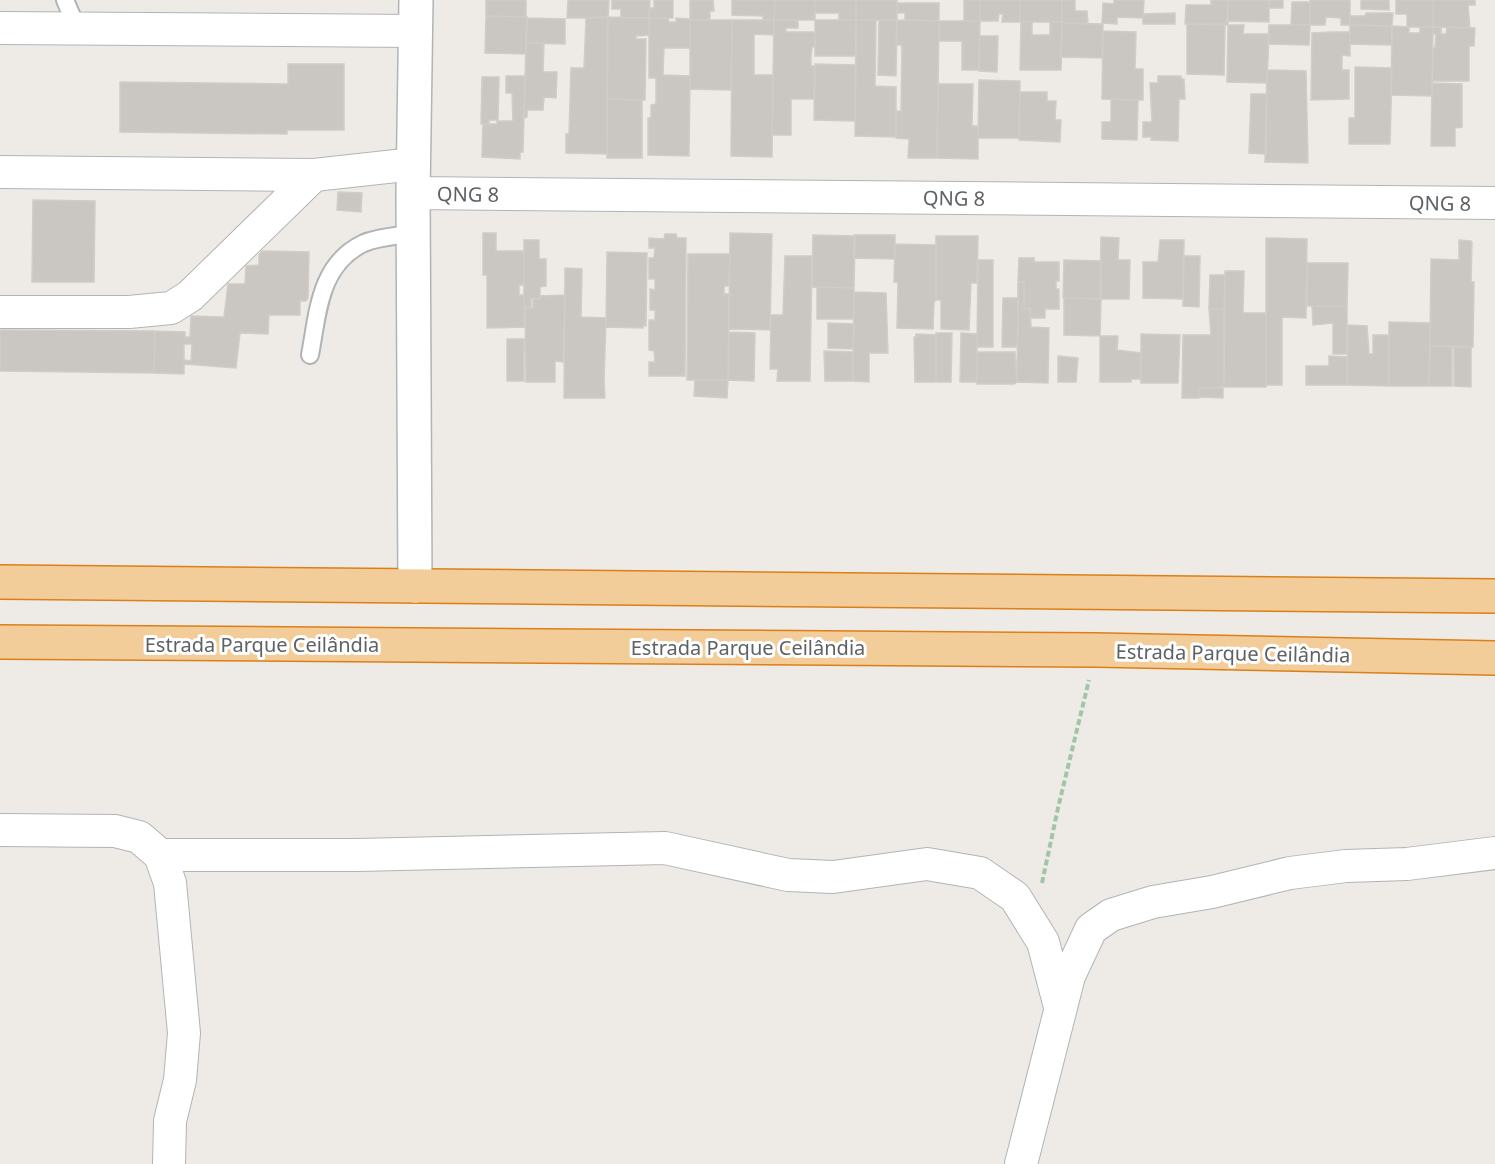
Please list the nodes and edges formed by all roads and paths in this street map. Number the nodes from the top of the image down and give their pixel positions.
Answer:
1 (65, 0) edge
2 (416, 16) edge
3 (0, 28) edge
4 (77, 28) junction
5 (0, 172) edge
6 (314, 175) junction
7 (413, 179) junction
8 (1495, 203) edge
9 (414, 233) junction
10 (0, 312) edge
11 (310, 355) dead end
12 (0, 582) edge
13 (415, 586) junction
14 (1495, 596) edge
15 (0, 642) edge
16 (1096, 650) junction
17 (1495, 658) edge
18 (0, 830) edge
19 (1495, 854) edge
20 (160, 855) junction
21 (1041, 890) dead end
22 (1060, 1006) junction
23 (169, 1164) edge
24 (1021, 1164) edge

1 - 4 lane
2 - 4 street
2 - 7 street
3 - 4 street
5 - 6 street, QNG 8
6 - 7 street, QNG 8
6 - 10 street
7 - 8 street, QNG 8
7 - 9 street
9 - 11 lane
9 - 13 street
12 - 13 highway
13 - 14 highway
15 - 16 highway, Estrada Parque Ceilândia
16 - 17 highway, Estrada Parque Ceilândia
16 - 21 path
18 - 20 street
19 - 22 street
20 - 22 street
20 - 23 street
22 - 24 street

